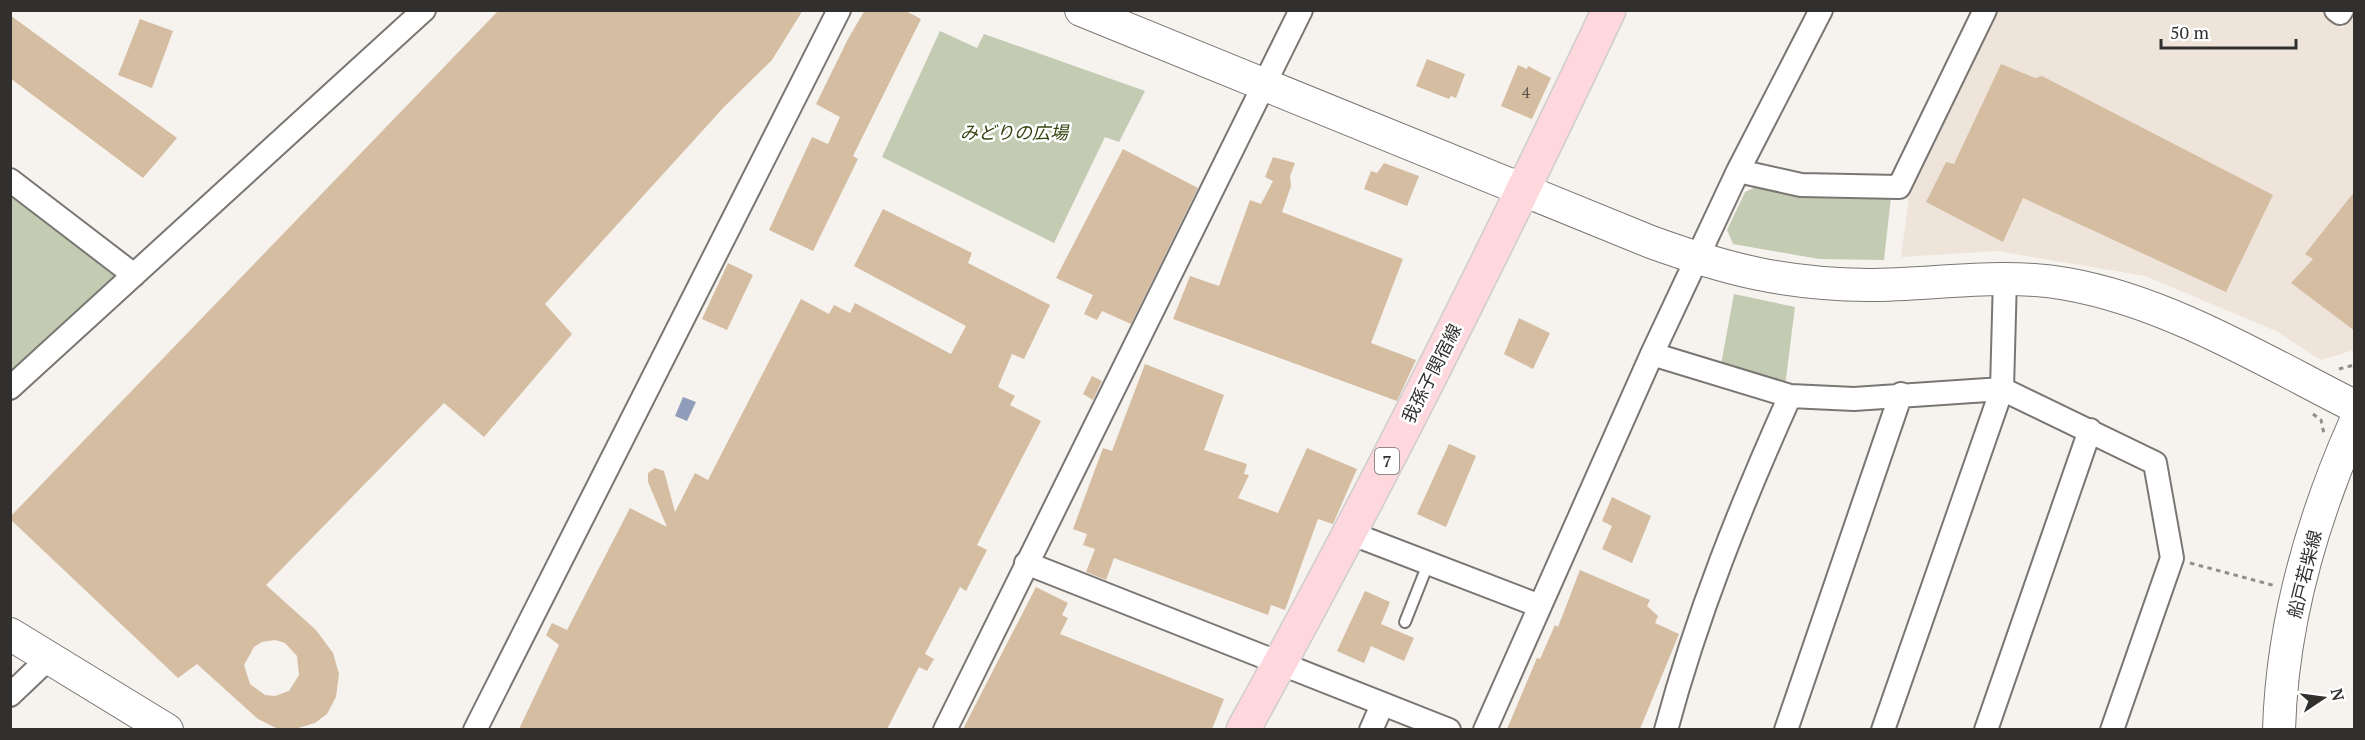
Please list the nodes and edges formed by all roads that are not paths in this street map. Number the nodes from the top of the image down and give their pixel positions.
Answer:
1 (424, 10) edge
2 (839, 10) edge
3 (1081, 10) edge
4 (1301, 10) edge
5 (1609, 10) edge
6 (1821, 10) edge
7 (1985, 10) edge
8 (2336, 10) edge
9 (2342, 10) edge
10 (1264, 85) junction
11 (1738, 171) junction
12 (10, 180) edge
13 (1524, 189) junction
14 (1697, 258) junction
15 (134, 276) junction
16 (2005, 277) junction
17 (1652, 354) junction
18 (10, 388) edge
19 (2002, 389) junction
20 (1901, 394) junction
21 (1790, 396) junction
22 (2355, 406) edge
23 (2355, 425) edge
24 (2090, 430) junction
25 (1350, 533) junction
26 (1026, 563) junction
27 (1428, 564) junction
28 (1540, 606) junction
29 (1404, 622) dead end
30 (10, 634) edge
31 (49, 658) junction
32 (1280, 663) junction
33 (10, 695) edge
34 (1382, 705) junction
35 (167, 729) edge
36 (476, 729) edge
37 (945, 729) edge
38 (1243, 729) edge
39 (1371, 729) edge
40 (1449, 729) edge
41 (1485, 729) edge
42 (1666, 729) edge
43 (1786, 729) edge
44 (1884, 729) edge
45 (1986, 729) edge
46 (2112, 729) edge
47 (2279, 729) edge

1 - 15 street
2 - 36 street
3 - 10 street
4 - 10 street
5 - 13 main road, 我孫子関宿線 / 7
6 - 11 street
7 - 11 street
8 - 9 street
10 - 13 street
10 - 26 street
11 - 14 street
12 - 15 street
13 - 14 street
13 - 25 main road, 我孫子関宿線 / 7
14 - 16 street
14 - 17 street
15 - 18 street
16 - 19 street
16 - 22 street
17 - 21 street
17 - 28 street
19 - 20 street
19 - 24 street
19 - 44 street
20 - 21 street
20 - 43 street
21 - 42 street
23 - 47 street, 船戸若柴線
24 - 45 street
24 - 46 street
25 - 27 street
25 - 32 main road, 我孫子関宿線 / 7
26 - 32 street
26 - 37 street
27 - 28 street
27 - 29 lane
28 - 41 street
30 - 31 street
31 - 33 street
31 - 35 street
32 - 34 street
32 - 38 main road, 我孫子関宿線 / 7
34 - 39 street
34 - 40 street

